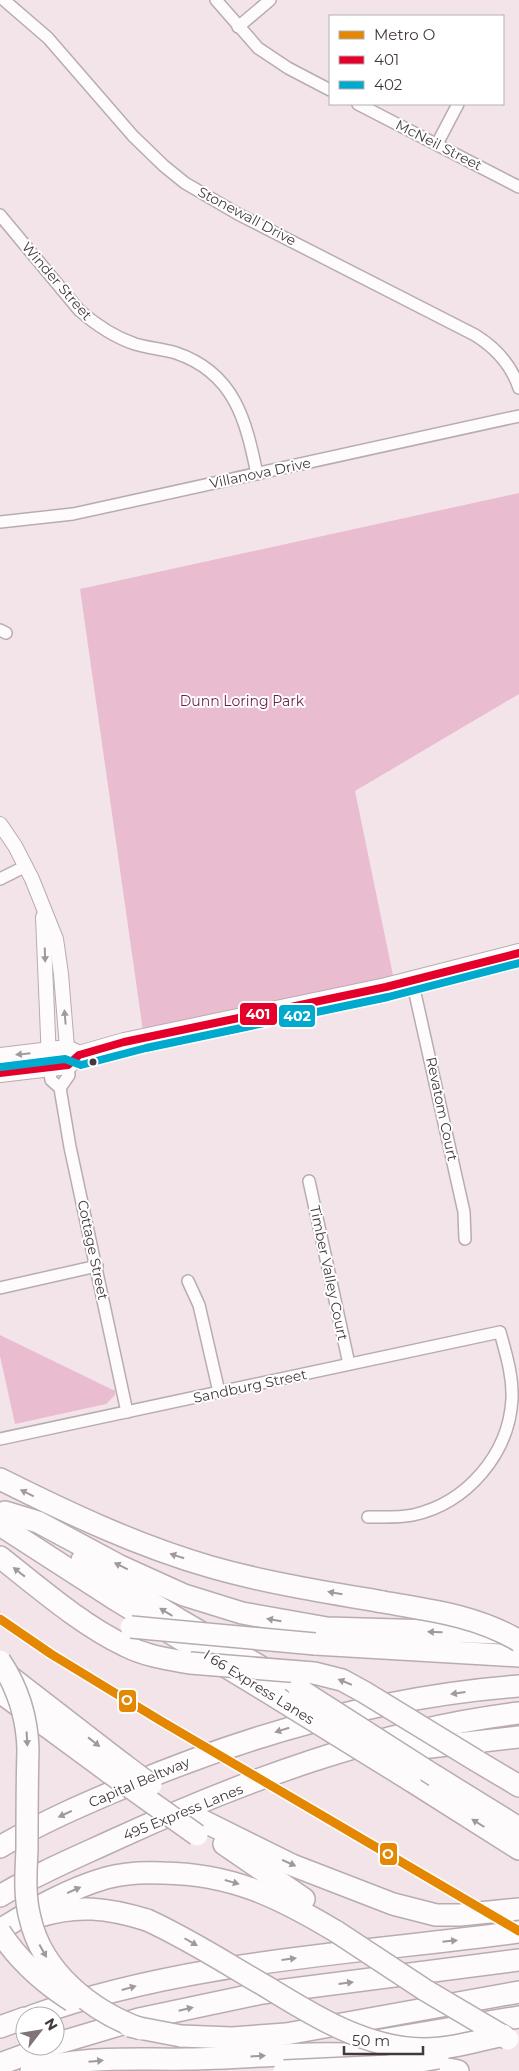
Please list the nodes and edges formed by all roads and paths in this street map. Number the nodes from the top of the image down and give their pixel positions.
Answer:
1 (4, 0) edge
2 (216, 0) edge
3 (270, 0) edge
4 (238, 27) junction
5 (329, 89) edge
6 (360, 105) edge
7 (457, 105) edge
8 (437, 144) junction
9 (519, 187) edge
10 (0, 215) edge
11 (519, 388) edge
12 (519, 416) edge
13 (257, 474) junction
14 (0, 522) edge
15 (0, 824) edge
16 (26, 866) junction
17 (0, 879) edge
18 (42, 906) junction
19 (519, 953) edge
20 (412, 980) junction
21 (72, 1056) junction
22 (0, 1057) edge
23 (49, 1060) junction
24 (0, 1073) edge
25 (60, 1088) junction
26 (309, 1181) dead end
27 (465, 1240) dead end
28 (97, 1266) junction
29 (188, 1280) dead end
30 (0, 1288) edge
31 (349, 1364) junction
32 (219, 1392) junction
33 (127, 1412) junction
34 (0, 1439) edge
35 (0, 1479) edge
36 (2, 1515) edge
37 (368, 1517) dead end
38 (0, 1557) edge
39 (38, 1586) junction
40 (519, 1634) edge
41 (519, 1641) edge
42 (519, 1656) edge
43 (0, 1661) edge
44 (0, 1669) edge
45 (515, 1686) edge
46 (0, 1692) edge
47 (519, 1713) edge
48 (519, 1737) edge
49 (116, 1768) junction
50 (243, 1786) junction
51 (519, 1786) edge
52 (455, 1788) junction
53 (519, 1814) edge
54 (519, 1828) edge
55 (206, 1831) junction
56 (0, 1847) edge
57 (519, 1849) edge
58 (0, 1896) edge
59 (519, 1909) edge
60 (341, 1930) junction
61 (0, 1931) edge
62 (519, 1932) edge
63 (519, 1960) edge
64 (519, 1992) edge
65 (65, 2006) edge
66 (519, 2017) edge
67 (15, 2022) edge
68 (0, 2027) edge
69 (141, 2029) junction
70 (515, 2036) edge
71 (65, 2041) edge
72 (22, 2056) edge
73 (283, 2063) edge
74 (0, 2064) edge
75 (31, 2071) edge
76 (458, 2071) edge

1 - 11 street, Stonewall Drive
2 - 4 street
3 - 4 street
4 - 5 street
6 - 8 street, McNeil Street
7 - 8 street
8 - 9 street, McNeil Street
10 - 13 street, Winder Street
12 - 13 street, Villanova Drive
13 - 14 street, Villanova Drive
15 - 16 street, Cottage Street
16 - 17 street
16 - 18 street, Cottage Street
21 -> 18 street, Cottage Street
18 -> 23 street, Cottage Street
19 - 20 main road
20 - 21 main road
20 - 27 street, Revatom Court
21 - 23 main road
21 - 25 street, Cottage Street
23 -> 22 main road
23 - 24 main road
23 - 25 street, Cottage Street
25 - 28 street, Cottage Street
26 - 31 street, Timber Valley Court
28 - 30 street
28 - 33 street, Cottage Street
29 - 32 street
31 - 32 street, Sandburg Street
31 - 37 street, Sandburg Street
32 - 33 street, Sandburg Street
33 - 34 street, Sandburg Street
41 -> 35 highway, bridge
40 -> 36 highway
52 -> 36 highway, bridge
57 -> 36 highway, I 66 Express Lanes, bridge
39 -> 38 highway
39 - 42 highway, bridge
51 -> 39 highway, bridge
43 -> 69 highway, bridge
44 -> 49 highway
45 -> 56 highway, Capital Beltway
46 - 49 highway
47 - 50 highway, 495 Express Lanes
48 - 50 highway
49 - 55 highway, bridge
49 - 55 highway, bridge
50 - 58 highway, 495 Express Lanes
52 - 53 highway
52 - 54 highway
55 -> 59 highway
55 - 60 highway
61 -> 60 highway
60 - 70 highway, bridge
61 - 69 highway, bridge
61 -> 70 highway, bridge
65 -> 62 highway
71 -> 63 highway
64 - 69 highway, bridge
66 - 73 highway
67 - 68 highway
70 - 73 highway, bridge
72 - 74 highway
75 -> 73 highway
73 - 76 highway

